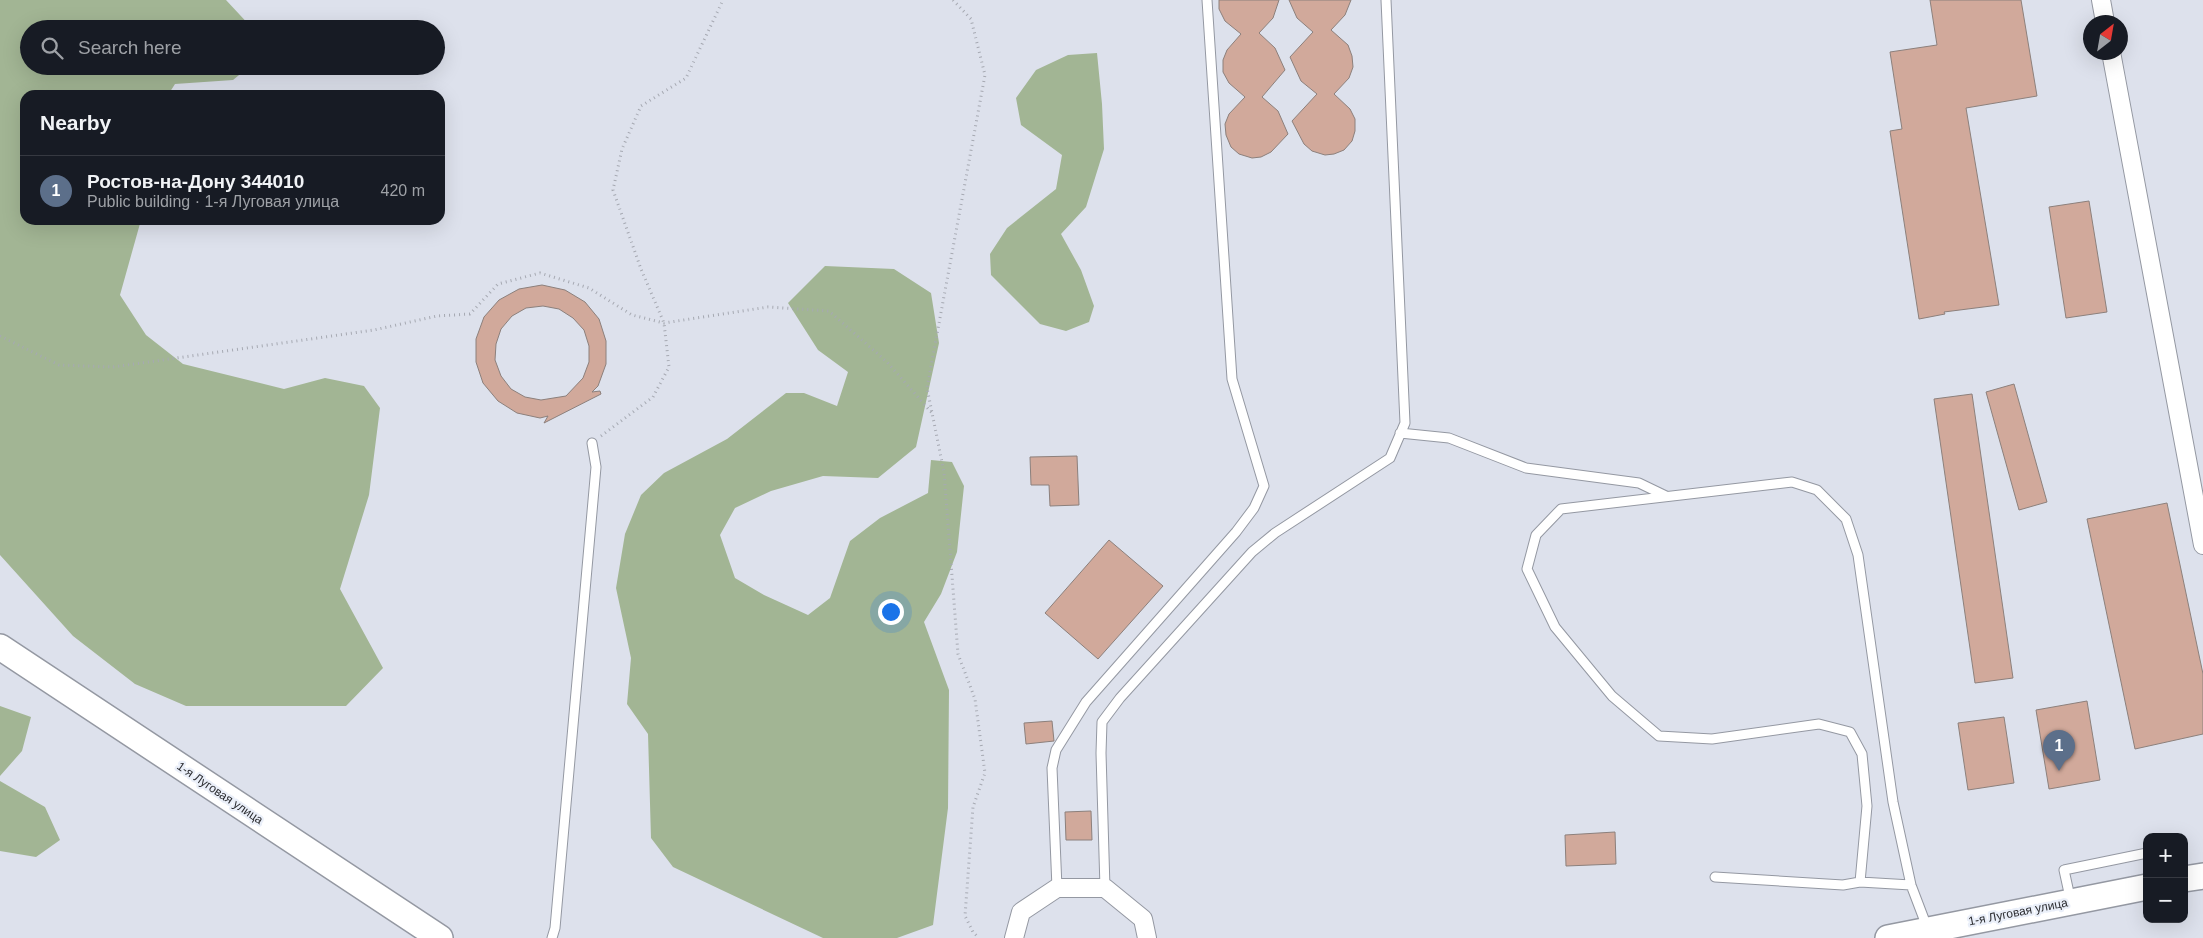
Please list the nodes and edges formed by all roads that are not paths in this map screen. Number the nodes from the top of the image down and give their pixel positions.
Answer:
1 (1207, 0) edge
2 (1386, 0) edge
3 (2101, 0) edge
4 (2104, 15) edge
5 (2112, 60) edge
6 (1400, 433) junction
7 (592, 443) road end
8 (1666, 497) junction
9 (2203, 545) edge
10 (0, 647) edge
11 (2143, 854) edge
12 (2203, 876) edge
13 (1715, 877) dead end
14 (2188, 878) edge
15 (1860, 882) junction
16 (1911, 885) junction
17 (1058, 888) junction
18 (1105, 888) junction
19 (2143, 888) edge
20 (2071, 902) junction
21 (1941, 932) edge
22 (427, 934) edge
23 (552, 938) edge
24 (1014, 938) edge
25 (1147, 938) edge
26 (1888, 938) edge

1 - 17 lane
2 - 6 lane
3 - 4 street
5 - 9 street
6 - 8 lane
6 - 18 lane
7 - 23 lane
8 - 15 lane
8 - 16 lane
10 - 22 main road, 1-я Луговая улица
11 - 20 lane
12 - 14 main road
13 - 15 lane
15 - 16 lane
16 - 21 lane
17 - 18 street
17 - 24 street
18 - 25 street
19 - 20 main road, 1-я Луговая улица
20 - 21 main road, 1-я Луговая улица
21 - 26 main road, 1-я Луговая улица

